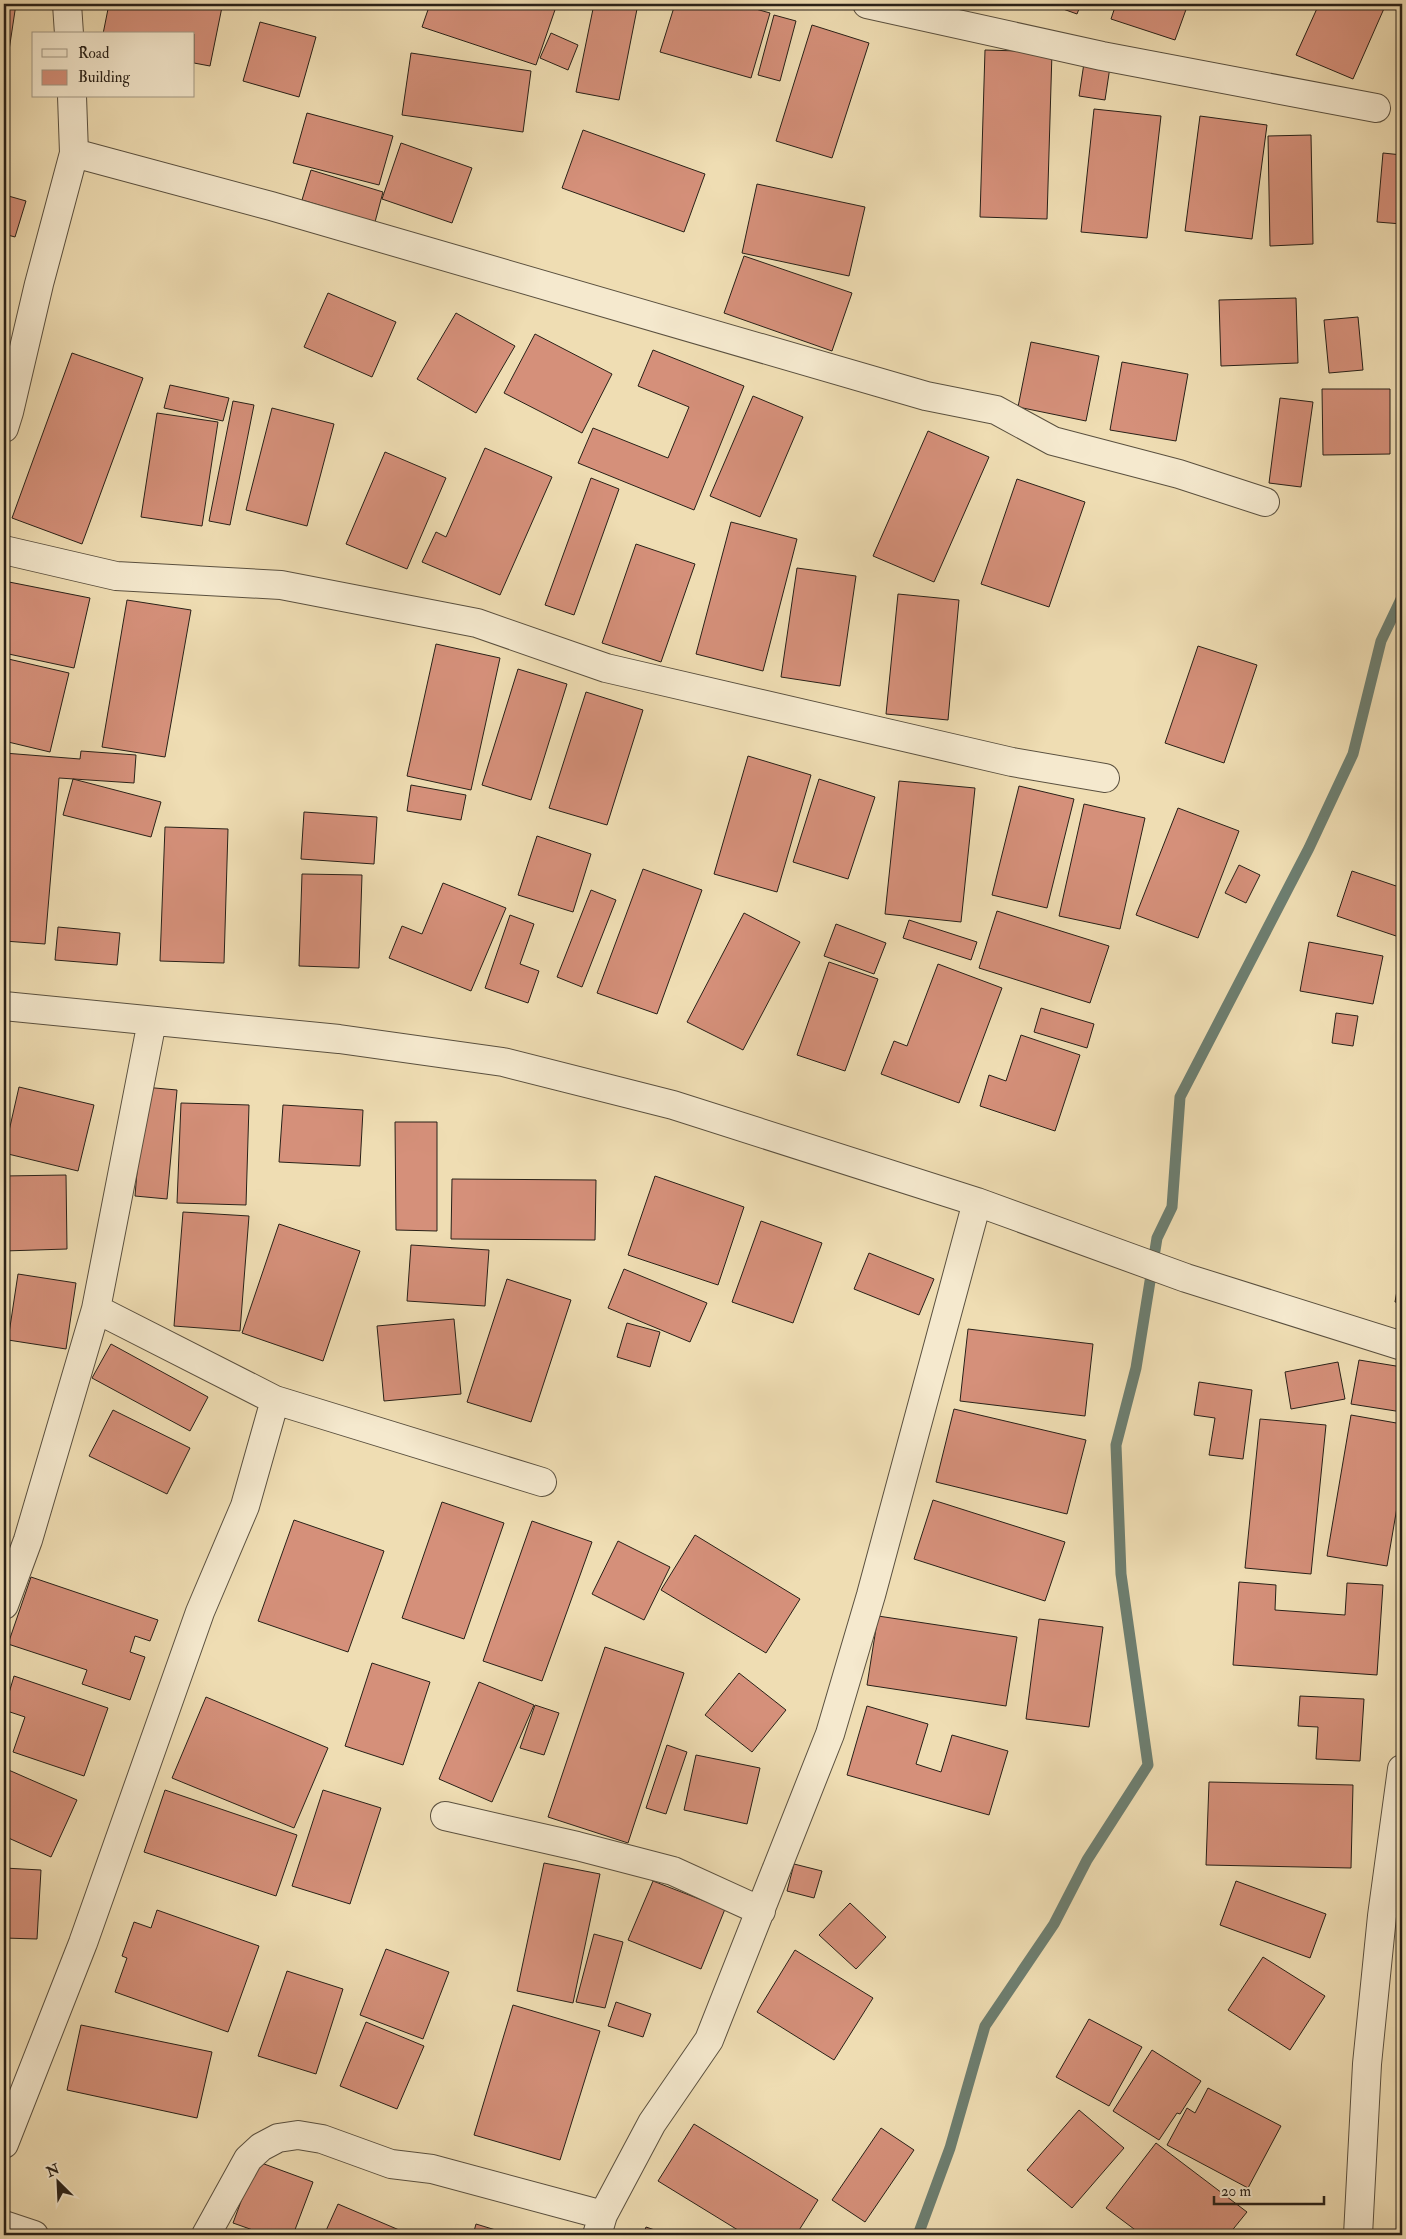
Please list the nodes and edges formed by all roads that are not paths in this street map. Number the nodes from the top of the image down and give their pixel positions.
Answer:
1 (67, 4) edge
2 (866, 4) edge
3 (68, 32) edge
4 (72, 98) edge
5 (1376, 108) dead end
6 (74, 153) junction
7 (4, 428) edge
8 (1264, 502) dead end
9 (4, 550) edge
10 (1105, 778) dead end
11 (4, 1006) edge
12 (152, 1021) junction
13 (977, 1202) junction
14 (96, 1308) junction
15 (1402, 1346) edge
16 (275, 1400) junction
17 (542, 1482) dead end
18 (4, 1605) edge
19 (1402, 1769) edge
20 (446, 1816) dead end
21 (761, 1911) junction
22 (4, 2144) edge
23 (4, 2225) edge
24 (600, 2225) edge
25 (34, 2235) edge
26 (206, 2235) edge
27 (1358, 2235) edge

1 - 3 street
2 - 5 street
4 - 6 street
6 - 7 street
6 - 8 street
9 - 10 street
11 - 12 street
12 - 13 street
12 - 14 street
13 - 15 street
13 - 21 street
14 - 16 street
14 - 18 street
16 - 17 street
16 - 22 street
19 - 27 street
20 - 21 street
21 - 24 street
23 - 25 street
24 - 26 street

